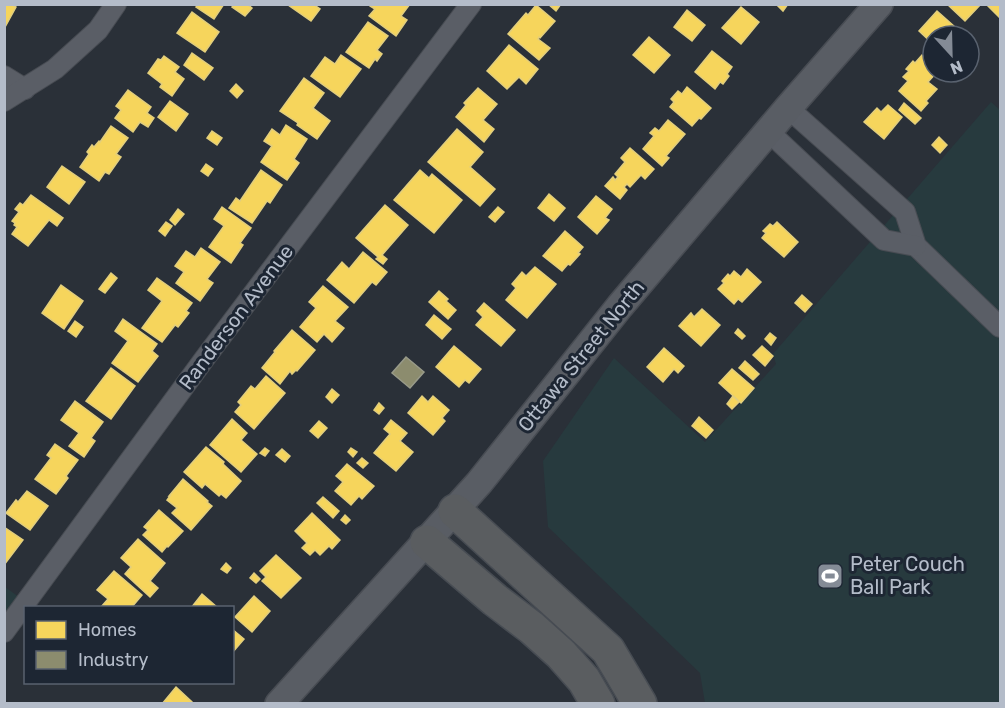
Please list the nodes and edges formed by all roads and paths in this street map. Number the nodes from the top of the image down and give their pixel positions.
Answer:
1 (116, 4) edge
2 (471, 4) edge
3 (879, 4) edge
4 (4, 76) edge
5 (25, 89) junction
6 (4, 101) edge
7 (788, 108) junction
8 (768, 131) junction
9 (916, 246) junction
10 (1000, 327) edge
11 (455, 511) junction
12 (427, 542) junction
13 (4, 632) edge
14 (279, 704) edge
15 (598, 704) edge
16 (640, 704) edge

1 - 5 street
2 - 13 street, Randerson Avenue
3 - 7 main road, Ottawa Street North
4 - 5 street
5 - 6 street
7 - 8 main road, Ottawa Street North
7 - 9 street
8 - 9 street
8 - 11 main road, Ottawa Street North
9 - 10 street
11 - 12 main road, Ottawa Street North
11 - 16 highway
12 - 14 main road, Ottawa Street North
12 - 15 highway

